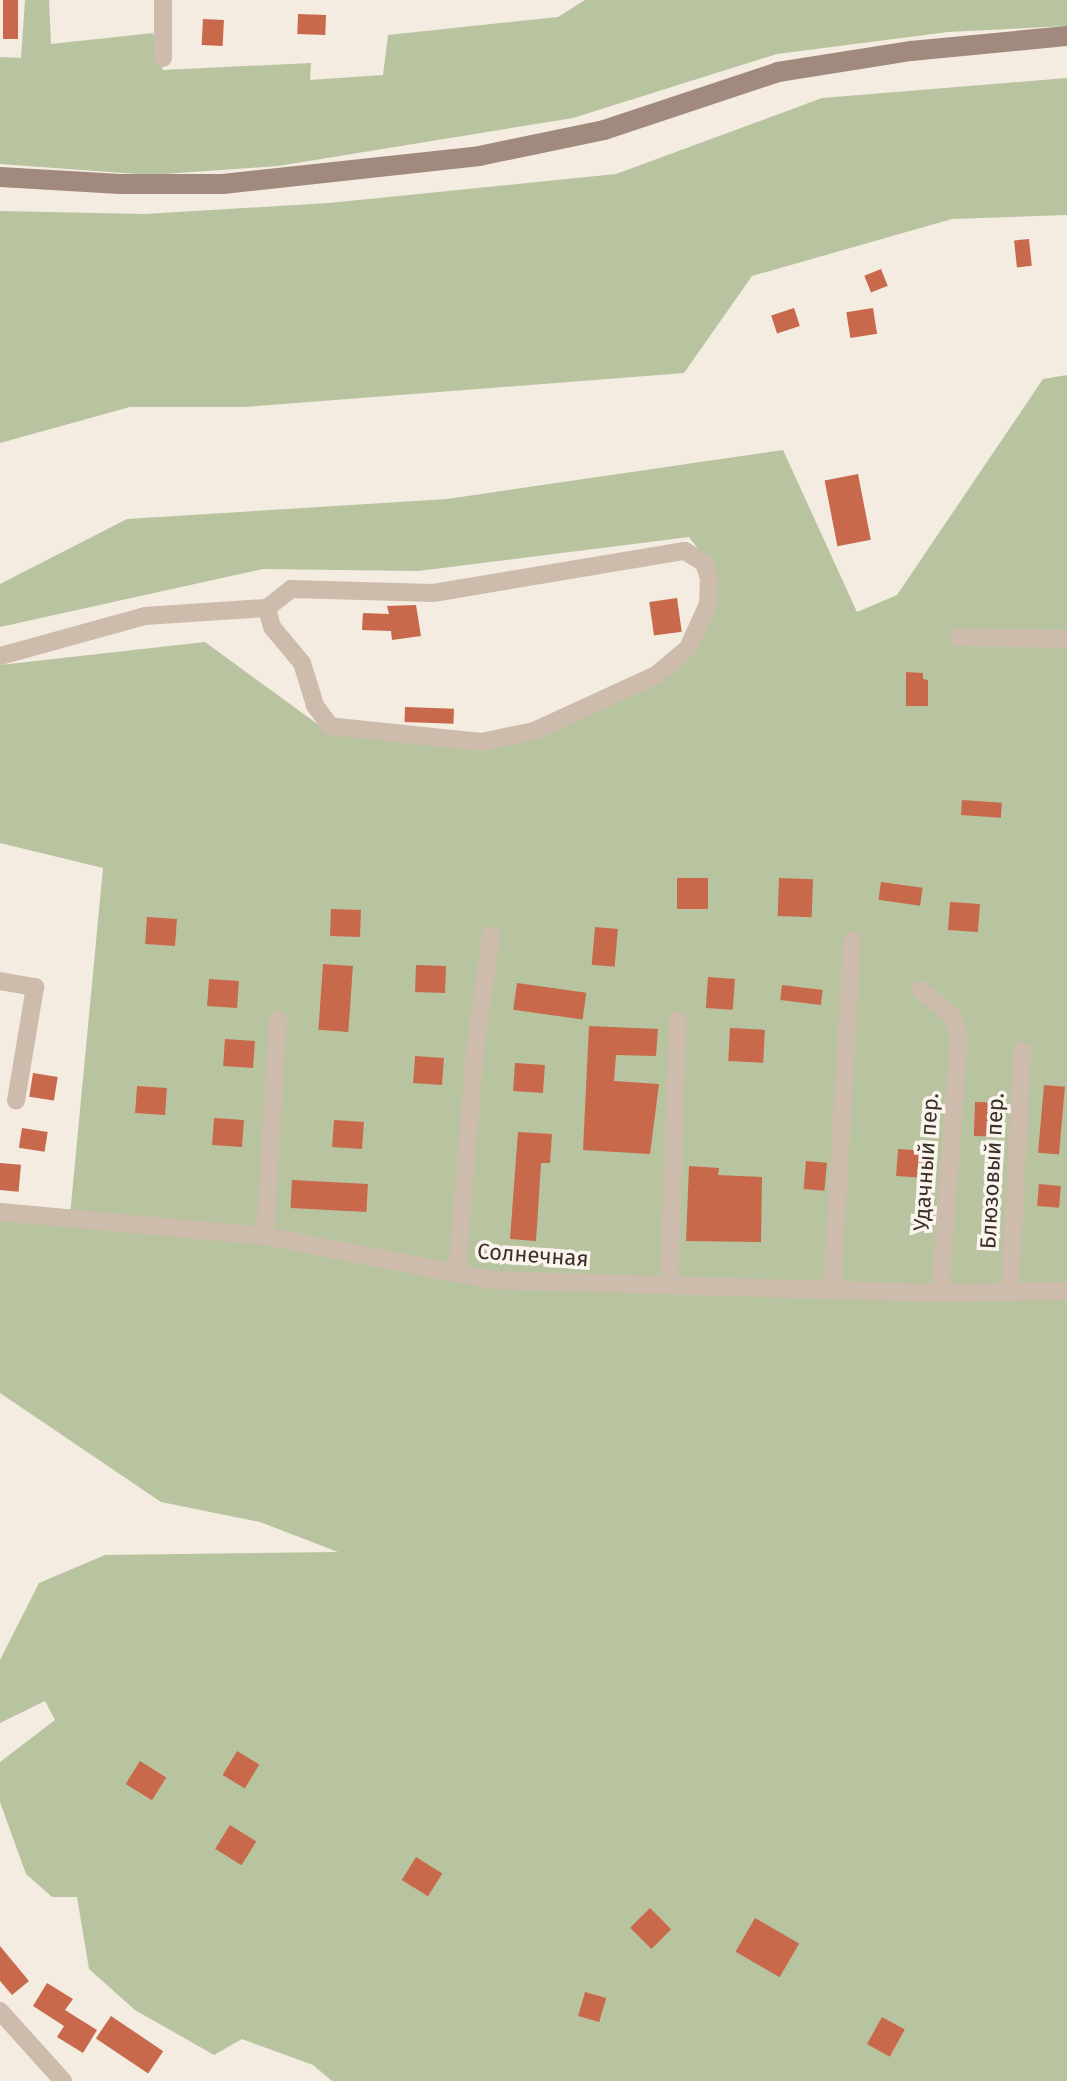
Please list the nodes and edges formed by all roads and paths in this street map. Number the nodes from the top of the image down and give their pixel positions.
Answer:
1 (163, 0) edge
2 (1067, 36) edge
3 (163, 58) dead end
4 (0, 177) edge
5 (267, 608) junction
6 (959, 637) dead end
7 (1067, 639) edge
8 (0, 656) edge
9 (491, 935) dead end
10 (852, 941) dead end
11 (0, 981) edge
12 (921, 990) dead end
13 (278, 1019) dead end
14 (678, 1020) dead end
15 (1022, 1051) dead end
16 (16, 1100) dead end
17 (0, 1212) edge
18 (265, 1236) junction
19 (457, 1273) junction
20 (669, 1285) junction
21 (832, 1290) junction
22 (1067, 1291) edge
23 (1010, 1292) junction
24 (940, 1293) junction
25 (0, 2011) edge
26 (63, 2081) edge

1 - 3 street
2 - 4 main road
5 - 5 street
5 - 8 street
6 - 7 street
9 - 19 street
10 - 21 street
11 - 16 street
12 - 24 street, Удачный пер.
13 - 18 street
14 - 20 street
15 - 23 street, Блюзовый пер.
17 - 18 street, Солнечная
18 - 19 street, Солнечная
19 - 20 street, Солнечная
20 - 21 street, Солнечная
21 - 24 street, Солнечная
22 - 23 street, Солнечная
23 - 24 street, Солнечная
25 - 26 street

